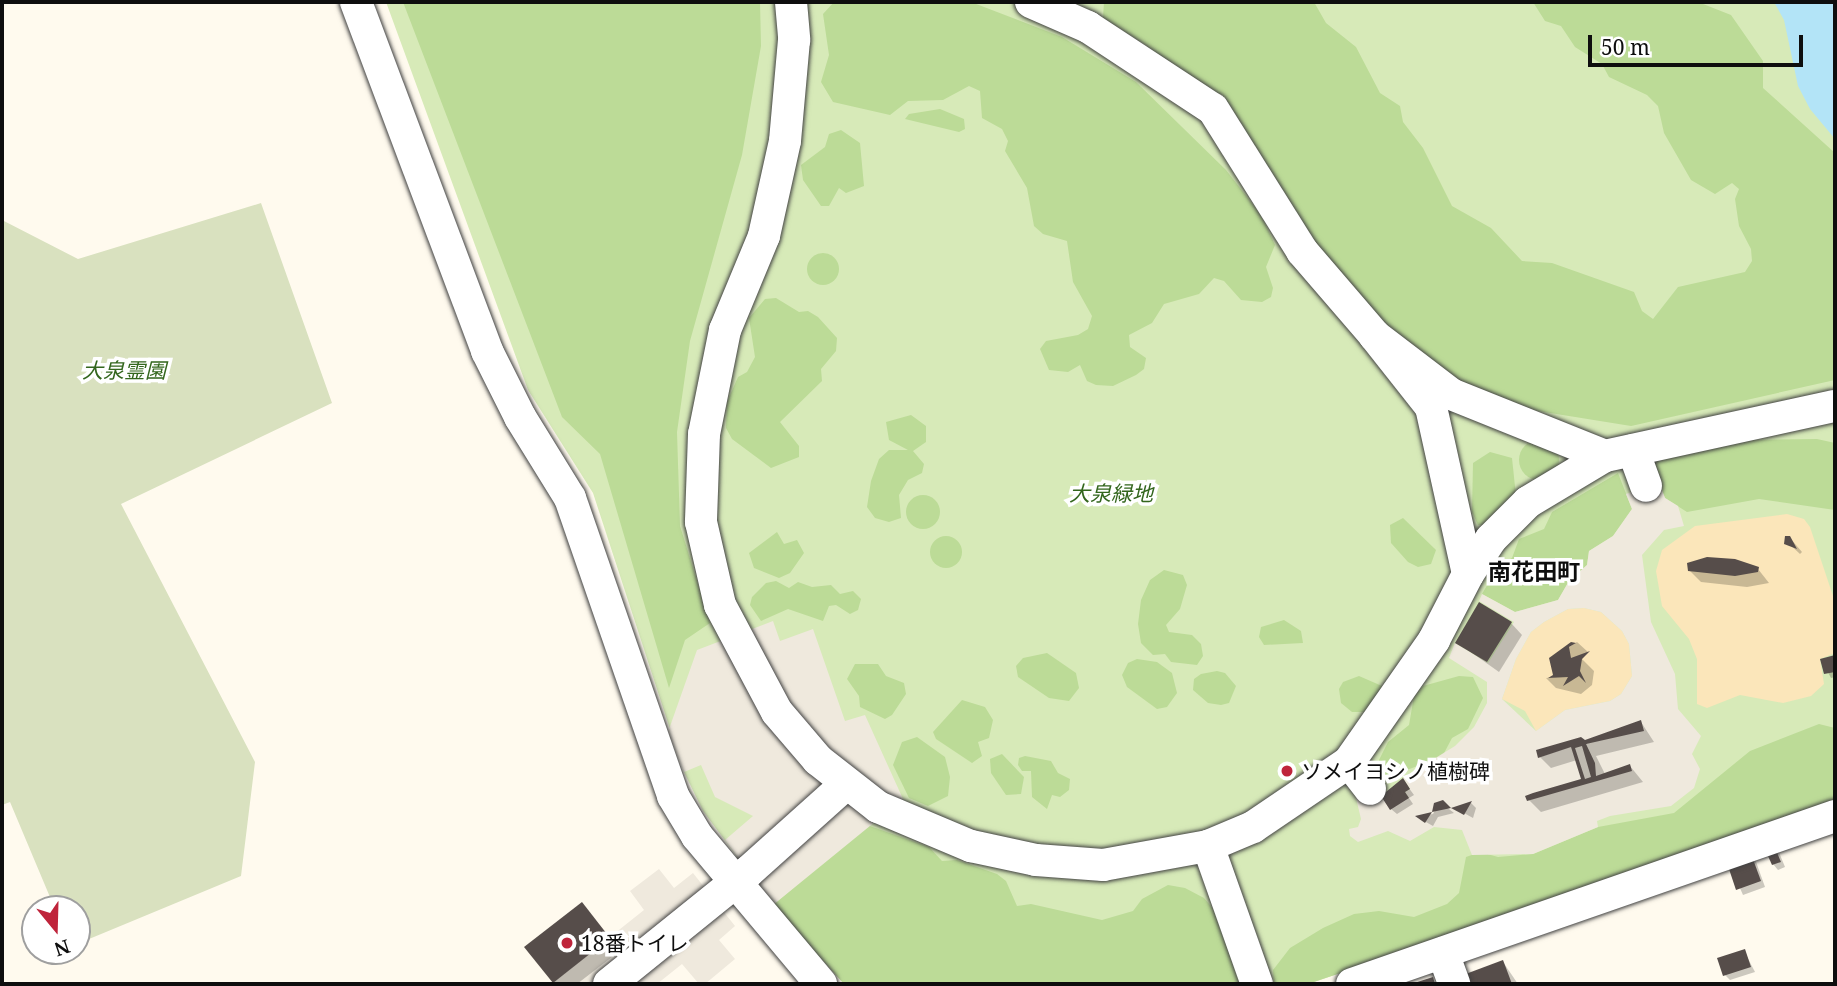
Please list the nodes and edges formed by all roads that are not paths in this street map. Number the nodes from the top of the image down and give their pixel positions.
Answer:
1 (356, 2) edge
2 (791, 2) edge
3 (1031, 2) edge
4 (1375, 336) junction
5 (1833, 408) edge
6 (1619, 453) junction
7 (1646, 486) dead end
8 (1468, 574) junction
9 (1349, 762) junction
10 (846, 784) junction
11 (1370, 789) dead end
12 (1835, 816) edge
13 (1208, 846) junction
14 (735, 883) junction
15 (1443, 953) junction
16 (609, 984) edge
17 (821, 984) edge
18 (1257, 984) edge
19 (1352, 984) edge
20 (1454, 984) edge

1 - 14 street
2 - 10 street
3 - 4 street
4 - 6 street
4 - 8 street
5 - 6 street
6 - 7 street
6 - 8 street
8 - 9 street
9 - 11 street
9 - 13 street
10 - 13 street
10 - 14 street
12 - 15 street
13 - 18 street
14 - 16 street
14 - 17 street
15 - 19 street
15 - 20 street

